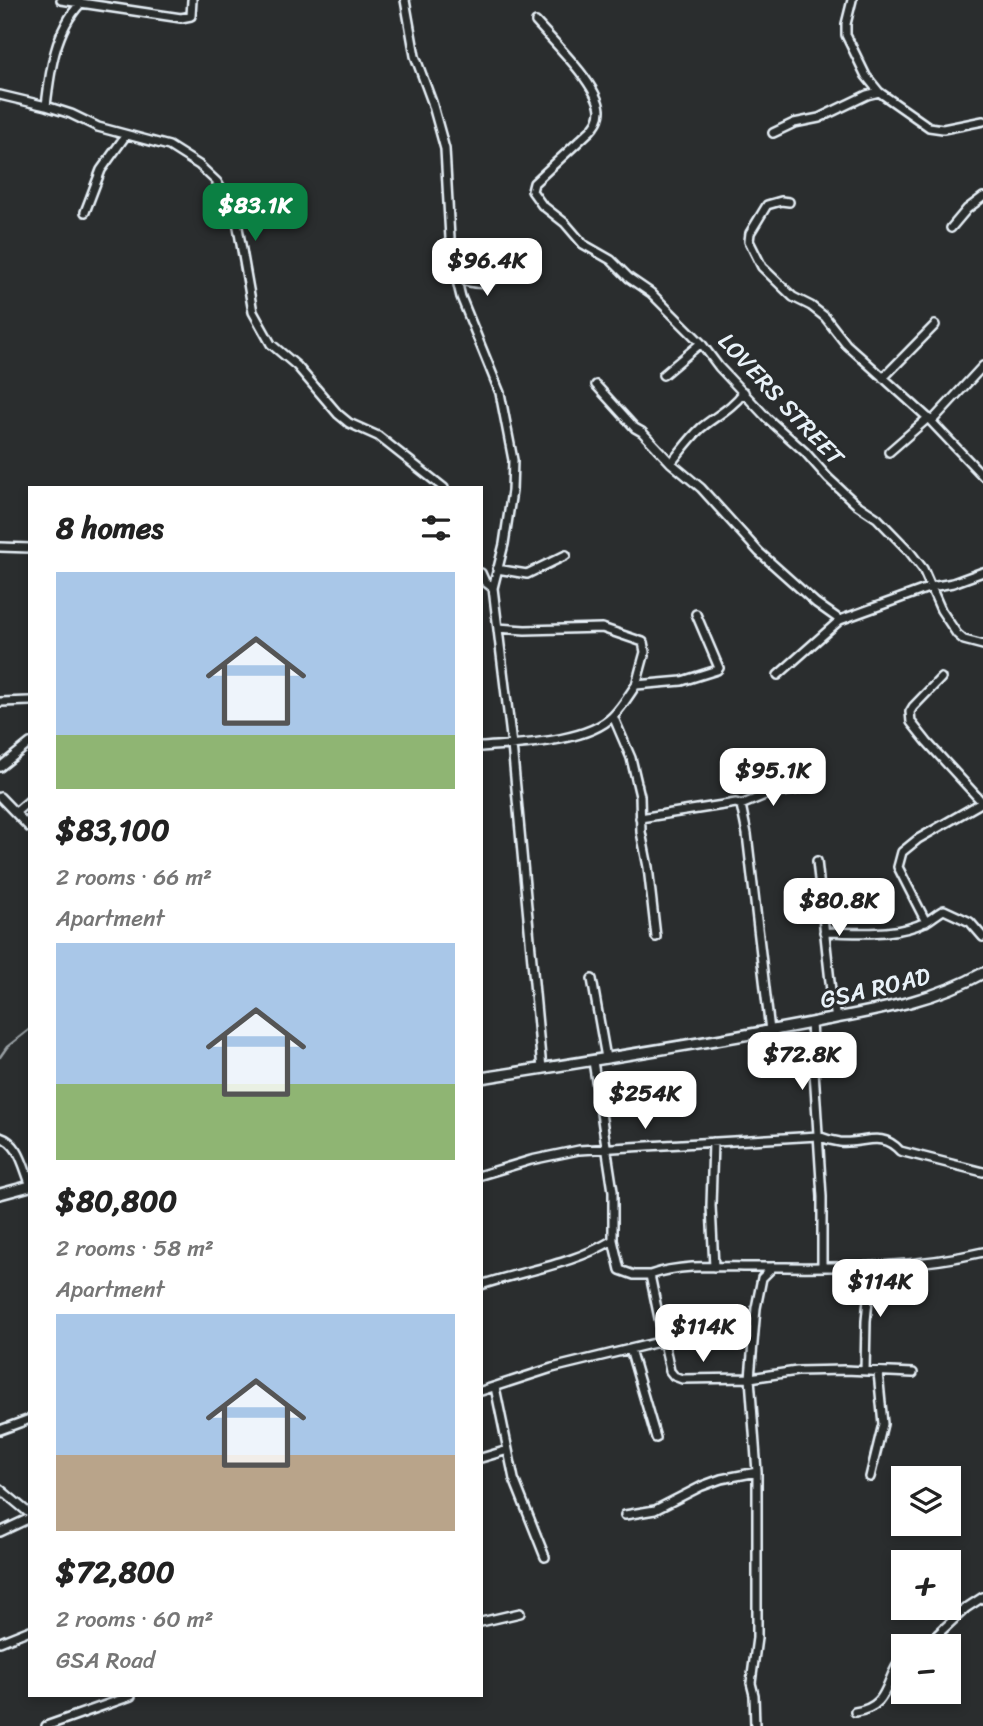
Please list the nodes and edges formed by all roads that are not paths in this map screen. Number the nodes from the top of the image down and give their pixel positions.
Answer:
1 (61, 0) edge
2 (192, 0) edge
3 (405, 0) edge
4 (852, 0) edge
5 (81, 3) junction
6 (536, 22) dead end
7 (879, 92) junction
8 (0, 95) edge
9 (46, 106) junction
10 (983, 121) edge
11 (773, 133) dead end
12 (126, 135) junction
13 (983, 197) edge
14 (789, 202) dead end
15 (85, 212) dead end
16 (951, 228) dead end
17 (503, 270) dead end
18 (456, 279) junction
19 (935, 326) dead end
20 (701, 343) junction
21 (983, 366) edge
22 (663, 375) dead end
23 (883, 378) junction
24 (596, 385) dead end
25 (744, 392) junction
26 (930, 420) junction
27 (889, 452) dead end
28 (671, 463) junction
29 (983, 476) edge
30 (441, 486) edge
31 (0, 547) edge
32 (28, 548) edge
33 (566, 555) dead end
34 (497, 569) junction
35 (983, 572) edge
36 (483, 583) edge
37 (931, 587) junction
38 (493, 589) junction
39 (696, 614) dead end
40 (840, 620) junction
41 (498, 628) junction
42 (983, 645) edge
43 (778, 675) dead end
44 (941, 678) dead end
45 (636, 684) junction
46 (28, 701) edge
47 (0, 702) edge
48 (613, 716) junction
49 (512, 745) junction
50 (28, 746) edge
51 (483, 747) edge
52 (0, 767) edge
53 (798, 789) dead end
54 (0, 797) edge
55 (28, 802) edge
56 (982, 802) edge
57 (741, 805) junction
58 (16, 812) junction
59 (640, 818) junction
60 (28, 826) edge
61 (817, 861) dead end
62 (926, 922) junction
63 (824, 932) junction
64 (656, 937) dead end
65 (983, 937) edge
66 (982, 975) edge
67 (592, 979) dead end
68 (836, 1018) junction
69 (811, 1023) junction
70 (770, 1031) junction
71 (606, 1058) junction
72 (593, 1061) junction
73 (542, 1069) junction
74 (483, 1079) edge
75 (818, 1136) junction
76 (0, 1137) edge
77 (713, 1142) junction
78 (607, 1148) junction
79 (983, 1172) edge
80 (483, 1174) edge
81 (28, 1178) edge
82 (28, 1185) edge
83 (0, 1194) edge
84 (613, 1240) junction
85 (983, 1252) edge
86 (822, 1266) junction
87 (871, 1266) junction
88 (714, 1267) junction
89 (759, 1267) junction
90 (773, 1267) junction
91 (650, 1275) junction
92 (762, 1279) junction
93 (483, 1285) edge
94 (663, 1341) junction
95 (630, 1349) junction
96 (865, 1371) junction
97 (878, 1372) junction
98 (912, 1373) dead end
99 (750, 1378) junction
100 (495, 1387) junction
101 (483, 1390) edge
102 (28, 1420) edge
103 (0, 1430) edge
104 (656, 1438) dead end
105 (508, 1450) junction
106 (483, 1457) edge
107 (757, 1472) junction
108 (870, 1477) dead end
109 (0, 1489) edge
110 (28, 1514) edge
111 (625, 1515) dead end
112 (28, 1517) edge
113 (0, 1532) edge
114 (545, 1558) dead end
115 (983, 1597) edge
116 (520, 1613) dead end
117 (483, 1622) edge
118 (28, 1631) edge
119 (938, 1634) edge
120 (0, 1642) edge
121 (891, 1676) edge
122 (128, 1697) edge
123 (855, 1712) dead end
124 (46, 1726) edge
125 (755, 1726) edge

1 - 5 street
2 - 5 street
3 - 18 street
4 - 7 street
5 - 9 street
6 - 20 street, LOVERS STREET
7 - 10 street
7 - 11 street
8 - 9 street
9 - 12 street
12 - 15 street
12 - 30 street
13 - 16 street
14 - 23 street
17 - 18 street
18 - 34 street
19 - 23 street
20 - 22 street
20 - 25 street, LOVERS STREET
21 - 26 street
23 - 26 street
24 - 28 street
25 - 28 street
25 - 37 street, LOVERS STREET
26 - 27 street
26 - 29 street
28 - 40 street
31 - 32 street
33 - 34 street
34 - 38 street
35 - 37 street
36 - 38 street
37 - 40 street
37 - 42 street, LOVERS STREET
38 - 41 street
39 - 45 street
40 - 43 street
41 - 45 street
41 - 49 street
44 - 56 street
45 - 48 street
46 - 47 street
48 - 49 street
48 - 59 street
49 - 51 street
49 - 73 street
50 - 52 street
53 - 57 street
54 - 58 street
55 - 58 street
56 - 62 street
57 - 59 street
57 - 70 street
58 - 60 street
59 - 64 street
61 - 63 street
62 - 63 street
62 - 65 street
63 - 68 street
66 - 68 street, GSA ROAD
67 - 71 street
68 - 69 street, GSA ROAD
69 - 70 street, GSA ROAD
69 - 75 street
70 - 71 street, GSA ROAD
71 - 72 street, GSA ROAD
72 - 73 street, GSA ROAD
72 - 78 street
73 - 74 street, GSA ROAD
75 - 77 street
75 - 79 street
75 - 86 street
76 - 81 street
77 - 78 street
77 - 88 street
78 - 80 street
78 - 84 street
82 - 83 street
84 - 91 street
84 - 93 street
85 - 87 street
86 - 87 street
86 - 90 street
87 - 96 street
88 - 89 street
88 - 91 street
89 - 90 street
89 - 92 street
90 - 92 street
91 - 94 street
92 - 99 street
94 - 95 street
94 - 99 street
95 - 100 street
95 - 104 street
96 - 97 street
96 - 99 street
97 - 98 street
97 - 108 street
99 - 107 street
100 - 101 street
100 - 105 street
102 - 103 street
105 - 106 street
105 - 114 street
107 - 111 street
107 - 125 street
109 - 110 street
112 - 113 street
115 - 119 street
116 - 117 street
118 - 120 street
121 - 123 street
122 - 124 street

